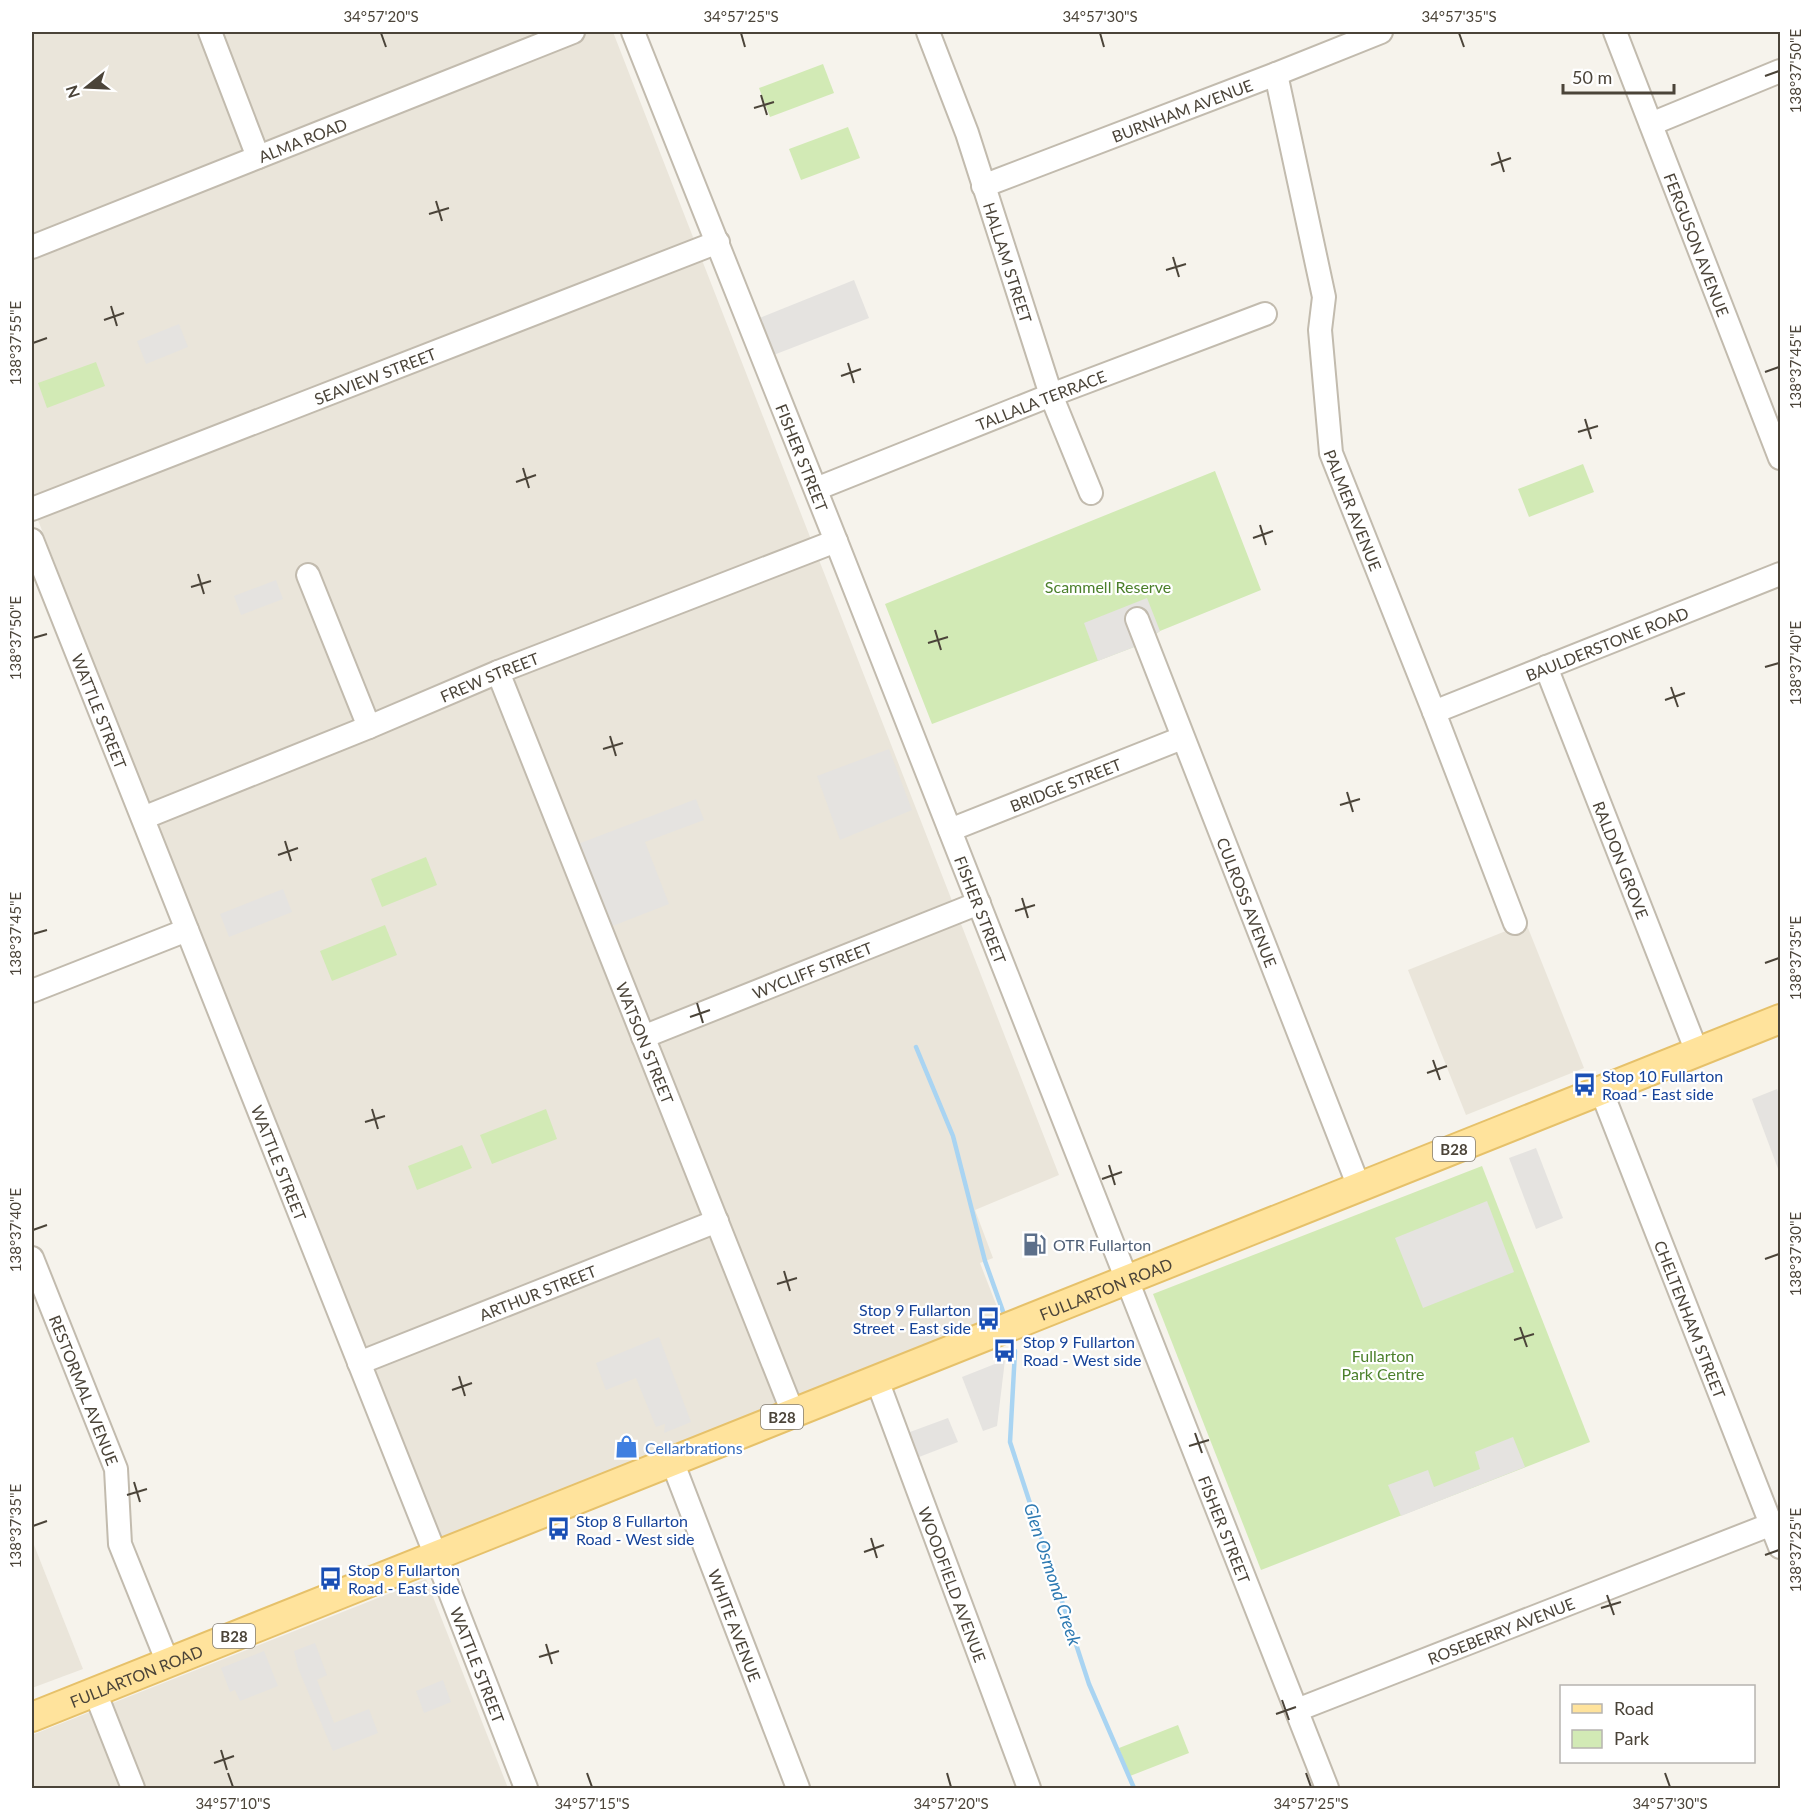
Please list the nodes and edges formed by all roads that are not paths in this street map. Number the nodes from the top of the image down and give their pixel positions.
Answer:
1 (210, 32) edge
2 (573, 32) edge
3 (633, 32) edge
4 (928, 32) edge
5 (1381, 32) edge
6 (1615, 32) edge
7 (1780, 71) edge
8 (1276, 75) junction
9 (1651, 124) junction
10 (258, 157) junction
11 (983, 186) junction
12 (718, 242) junction
13 (32, 247) edge
14 (1265, 314) dead end
15 (1051, 395) junction
16 (1780, 458) edge
17 (816, 489) junction
18 (1090, 494) dead end
19 (32, 509) edge
20 (32, 540) edge
21 (836, 541) junction
22 (308, 574) dead end
23 (1780, 574) edge
24 (1137, 619) dead end
25 (1546, 667) junction
26 (498, 672) junction
27 (1434, 712) junction
28 (369, 727) junction
29 (1182, 738) junction
30 (143, 818) junction
31 (950, 830) junction
32 (979, 903) junction
33 (1515, 923) dead end
34 (187, 930) junction
35 (32, 991) edge
36 (1780, 1019) edge
37 (643, 1037) junction
38 (1697, 1052) junction
39 (1601, 1090) junction
40 (1359, 1187) junction
41 (717, 1221) junction
42 (32, 1258) edge
43 (1128, 1279) junction
44 (359, 1363) junction
45 (877, 1380) junction
46 (793, 1413) junction
47 (672, 1461) junction
48 (1772, 1524) junction
49 (1780, 1547) edge
50 (436, 1556) junction
51 (168, 1663) junction
52 (95, 1692) junction
53 (1297, 1710) junction
54 (32, 1717) edge
55 (132, 1788) edge
56 (526, 1788) edge
57 (798, 1788) edge
58 (1029, 1788) edge
59 (1327, 1788) edge

1 - 10 street
2 - 10 street, ALMA ROAD
3 - 12 street, FISHER STREET
4 - 11 street, HALLAM STREET
5 - 8 street, BURNHAM AVENUE
6 - 9 street, FERGUSON AVENUE
7 - 9 street
8 - 11 street, BURNHAM AVENUE
8 - 27 street, PALMER AVENUE
9 - 16 street, FERGUSON AVENUE
10 - 13 street, ALMA ROAD
11 - 15 street, HALLAM STREET
12 - 17 street, FISHER STREET
12 - 19 street, SEAVIEW STREET
14 - 15 street, TALLALA TERRACE
15 - 17 street, TALLALA TERRACE
15 - 18 street, HALLAM STREET
17 - 21 street, FISHER STREET
20 - 30 street, WATTLE STREET
21 - 26 street, FREW STREET
21 - 31 street, FISHER STREET
22 - 28 street
23 - 25 street, BAULDERSTONE ROAD
24 - 29 street, CULROSS AVENUE
25 - 27 street, BAULDERSTONE ROAD
25 - 38 street, RALDON GROVE
26 - 28 street, FREW STREET
26 - 37 street, WATSON STREET
27 - 33 street, PALMER AVENUE
28 - 30 street, FREW STREET
29 - 31 street, BRIDGE STREET
29 - 40 street, CULROSS AVENUE
30 - 34 street, WATTLE STREET
31 - 32 street, FISHER STREET
32 - 37 street, WYCLIFF STREET
32 - 43 street, FISHER STREET
34 - 35 street
34 - 44 street, WATTLE STREET
36 - 38 main road, FULLARTON ROAD / B28
37 - 41 street, WATSON STREET
38 - 39 main road, FULLARTON ROAD / B28
39 - 40 main road, FULLARTON ROAD / B28
39 - 48 street, CHELTENHAM STREET
40 - 43 main road, FULLARTON ROAD / B28
41 - 44 street, ARTHUR STREET
41 - 46 street, WATSON STREET
42 - 51 street, RESTORMAL AVENUE
43 - 45 main road, FULLARTON ROAD / B28
43 - 53 street, FISHER STREET
44 - 50 street, WATTLE STREET
45 - 46 main road, FULLARTON ROAD / B28
45 - 58 street, WOODFIELD AVENUE
46 - 47 main road, FULLARTON ROAD / B28
47 - 50 main road, FULLARTON ROAD / B28
47 - 57 street, WHITE AVENUE
48 - 49 street, CHELTENHAM STREET
48 - 53 street, ROSEBERRY AVENUE
50 - 51 main road, FULLARTON ROAD / B28
50 - 56 street, WATTLE STREET
51 - 52 main road, FULLARTON ROAD / B28
52 - 54 main road, FULLARTON ROAD / B28
52 - 55 street
53 - 59 street, FISHER STREET

